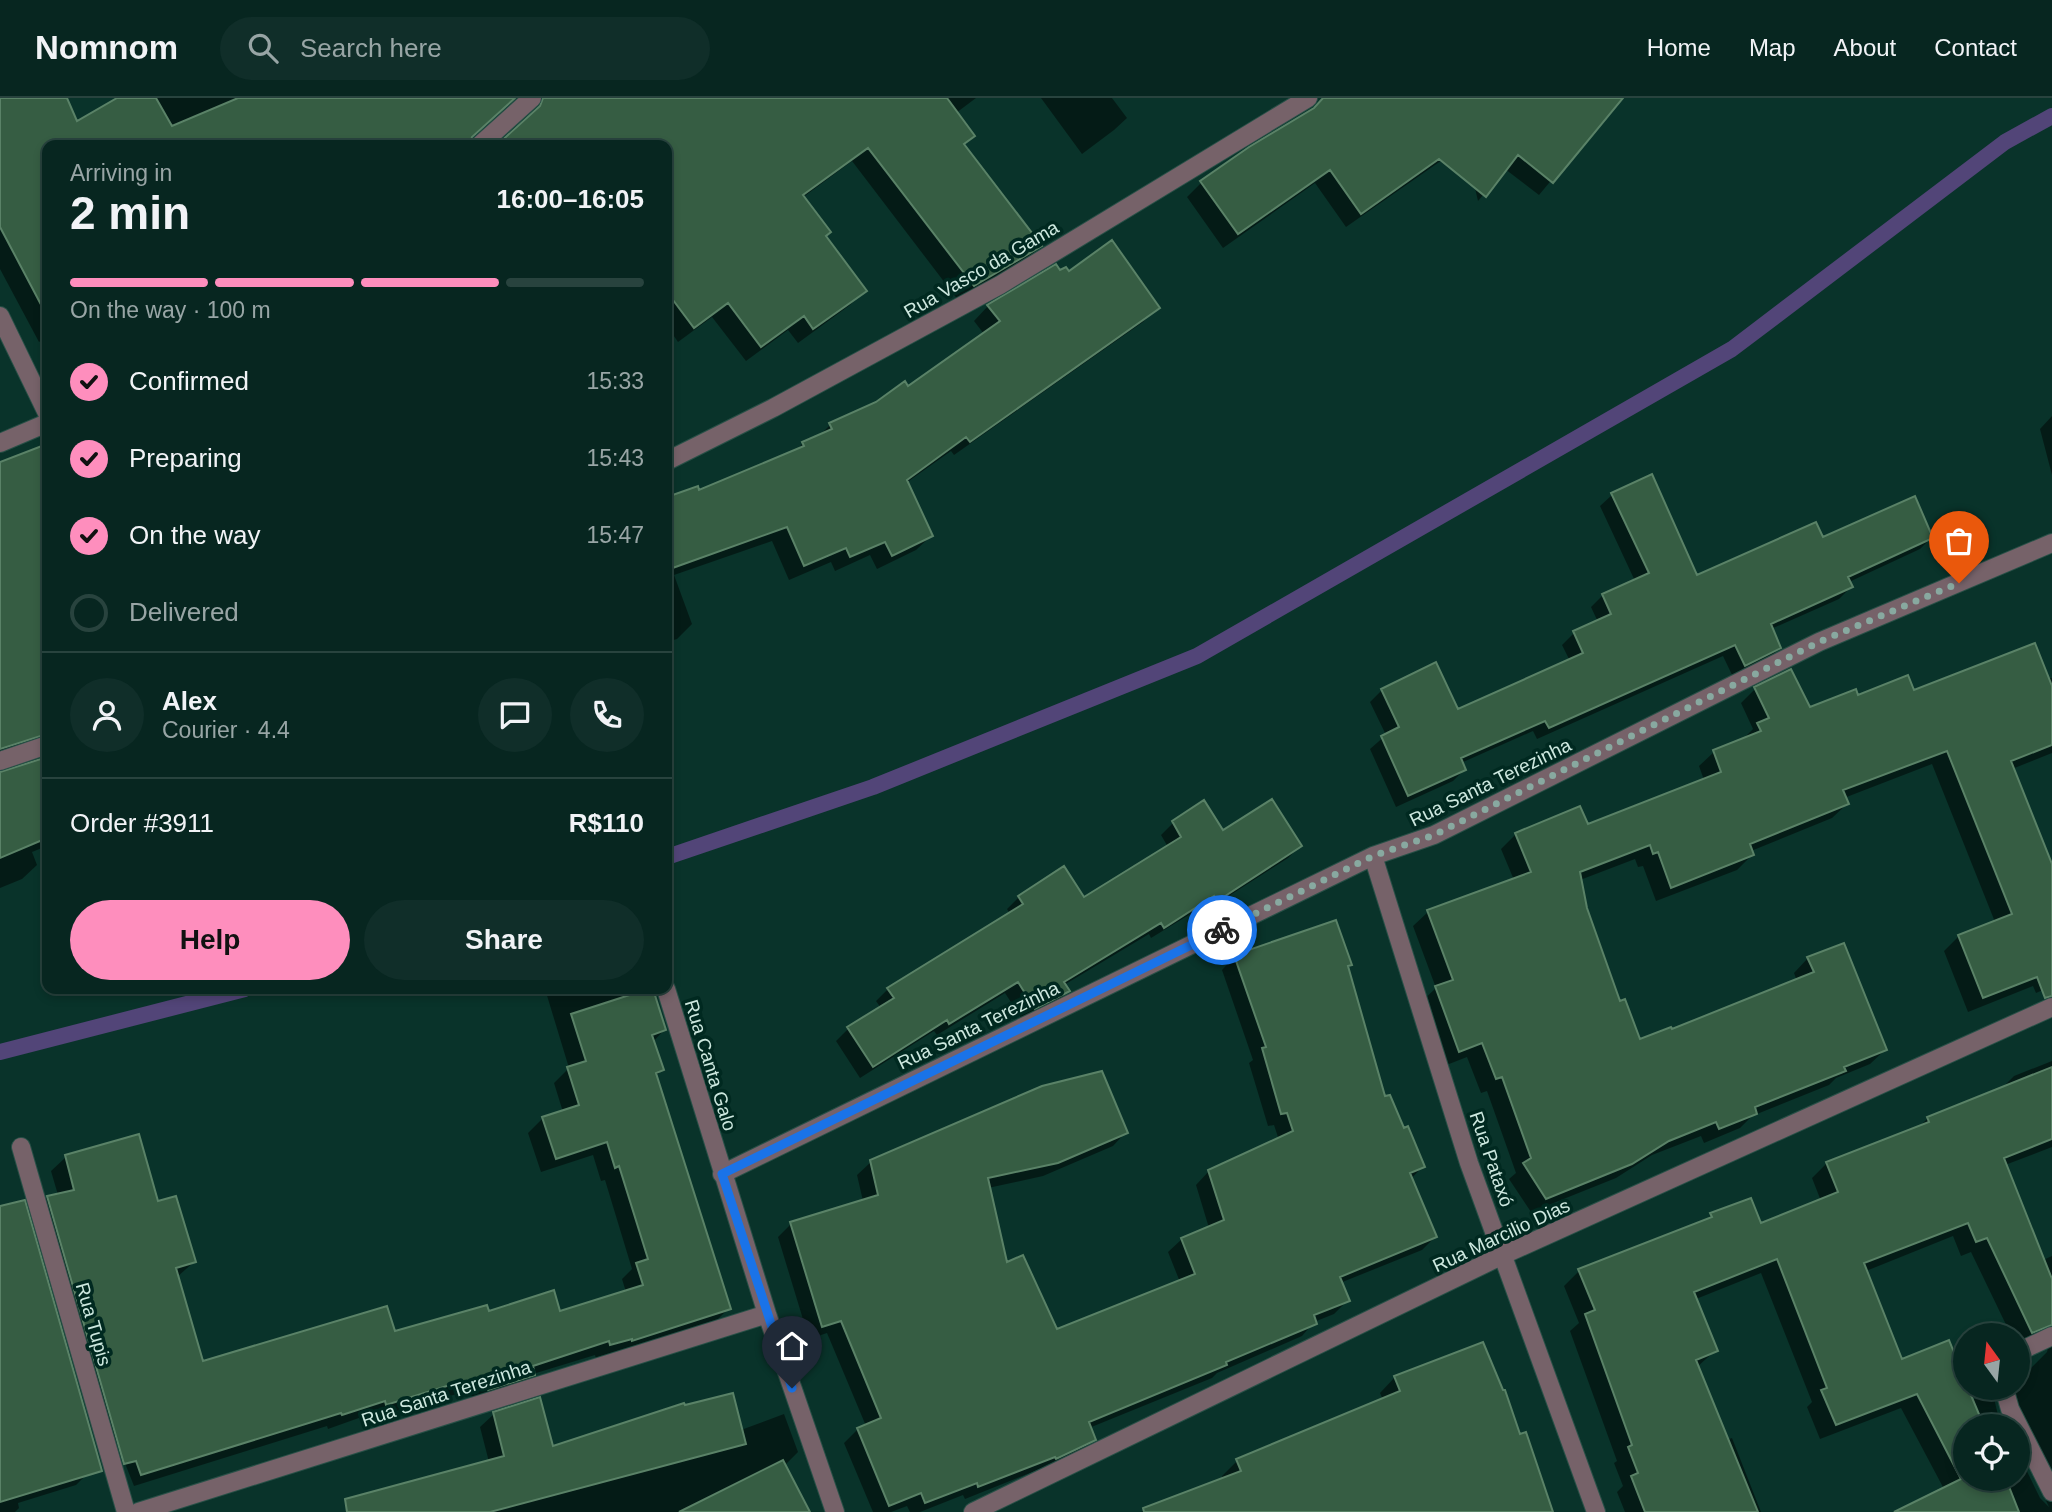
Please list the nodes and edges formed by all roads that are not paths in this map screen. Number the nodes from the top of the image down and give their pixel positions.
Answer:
1 (532, 98) edge
2 (1308, 98) edge
3 (486, 140) edge
4 (0, 316) edge
5 (42, 403) edge
6 (42, 425) edge
7 (0, 443) edge
8 (672, 458) edge
9 (2052, 543) edge
10 (42, 747) edge
11 (0, 761) edge
12 (1373, 856) junction
13 (668, 994) edge
14 (2052, 1007) edge
15 (21, 1147) dead end
16 (722, 1174) junction
17 (1503, 1255) junction
18 (767, 1314) junction
19 (2052, 1336) edge
20 (2030, 1346) edge
21 (2007, 1400) edge
22 (2052, 1492) edge
23 (126, 1512) edge
24 (138, 1512) edge
25 (835, 1512) edge
26 (972, 1512) edge
27 (1596, 1512) edge

1 - 3 street
2 - 8 street, Rua Vasco da Gama
4 - 5 street
6 - 7 street
9 - 12 street, Rua Santa Terezinha
10 - 11 street
12 - 16 street, Rua Santa Terezinha
12 - 17 street, Rua Pataxó
13 - 16 street, Rua Canta Galo
14 - 17 street, Rua Marcilio Dias
15 - 23 street, Rua Tupis
16 - 18 street, Rua Canta Galo
17 - 26 street, Rua Marcilio Dias
17 - 27 street, Rua Pataxó
18 - 24 street, Rua Santa Terezinha
18 - 25 street, Rua Canta Galo
19 - 20 street
21 - 22 street

